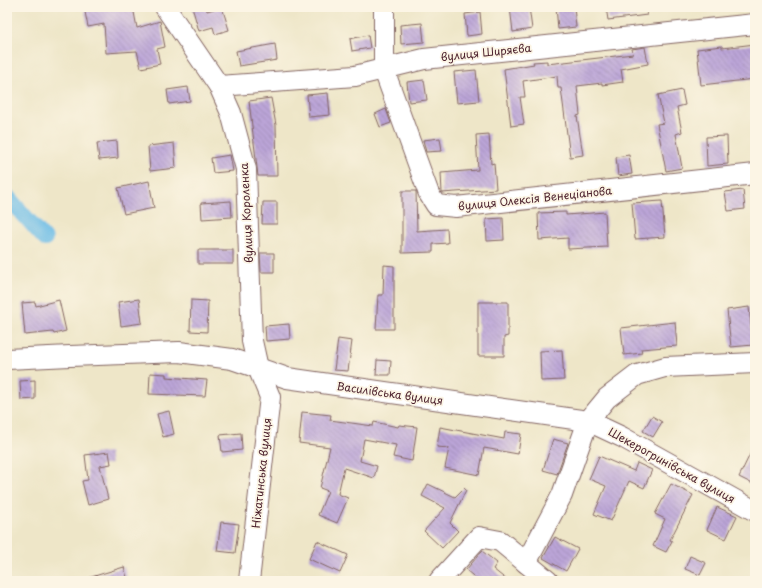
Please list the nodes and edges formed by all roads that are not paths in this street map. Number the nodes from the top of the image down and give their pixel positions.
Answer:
1 (165, 7) edge
2 (384, 7) edge
3 (755, 24) edge
4 (384, 70) junction
5 (219, 86) junction
6 (755, 174) edge
7 (7, 359) edge
8 (755, 362) edge
9 (258, 368) junction
10 (588, 421) junction
11 (755, 511) edge
12 (526, 563) junction
13 (249, 581) edge
14 (438, 581) edge
15 (548, 581) edge

1 - 5 street, вулиця Короленка
2 - 4 street, вулиця Олексія Венеціанова
3 - 4 street, вулиця Ширяєва
4 - 5 street, вулиця Ширяєва
4 - 6 street, вулиця Олексія Венеціанова
5 - 9 street, вулиця Короленка
7 - 9 street, Василівська вулиця
8 - 10 street
9 - 10 street, Василівська вулиця
9 - 13 street, Ніжатинська вулиця
10 - 11 street, Шекерогринівська вулиця
10 - 12 street
12 - 14 street
12 - 15 street

